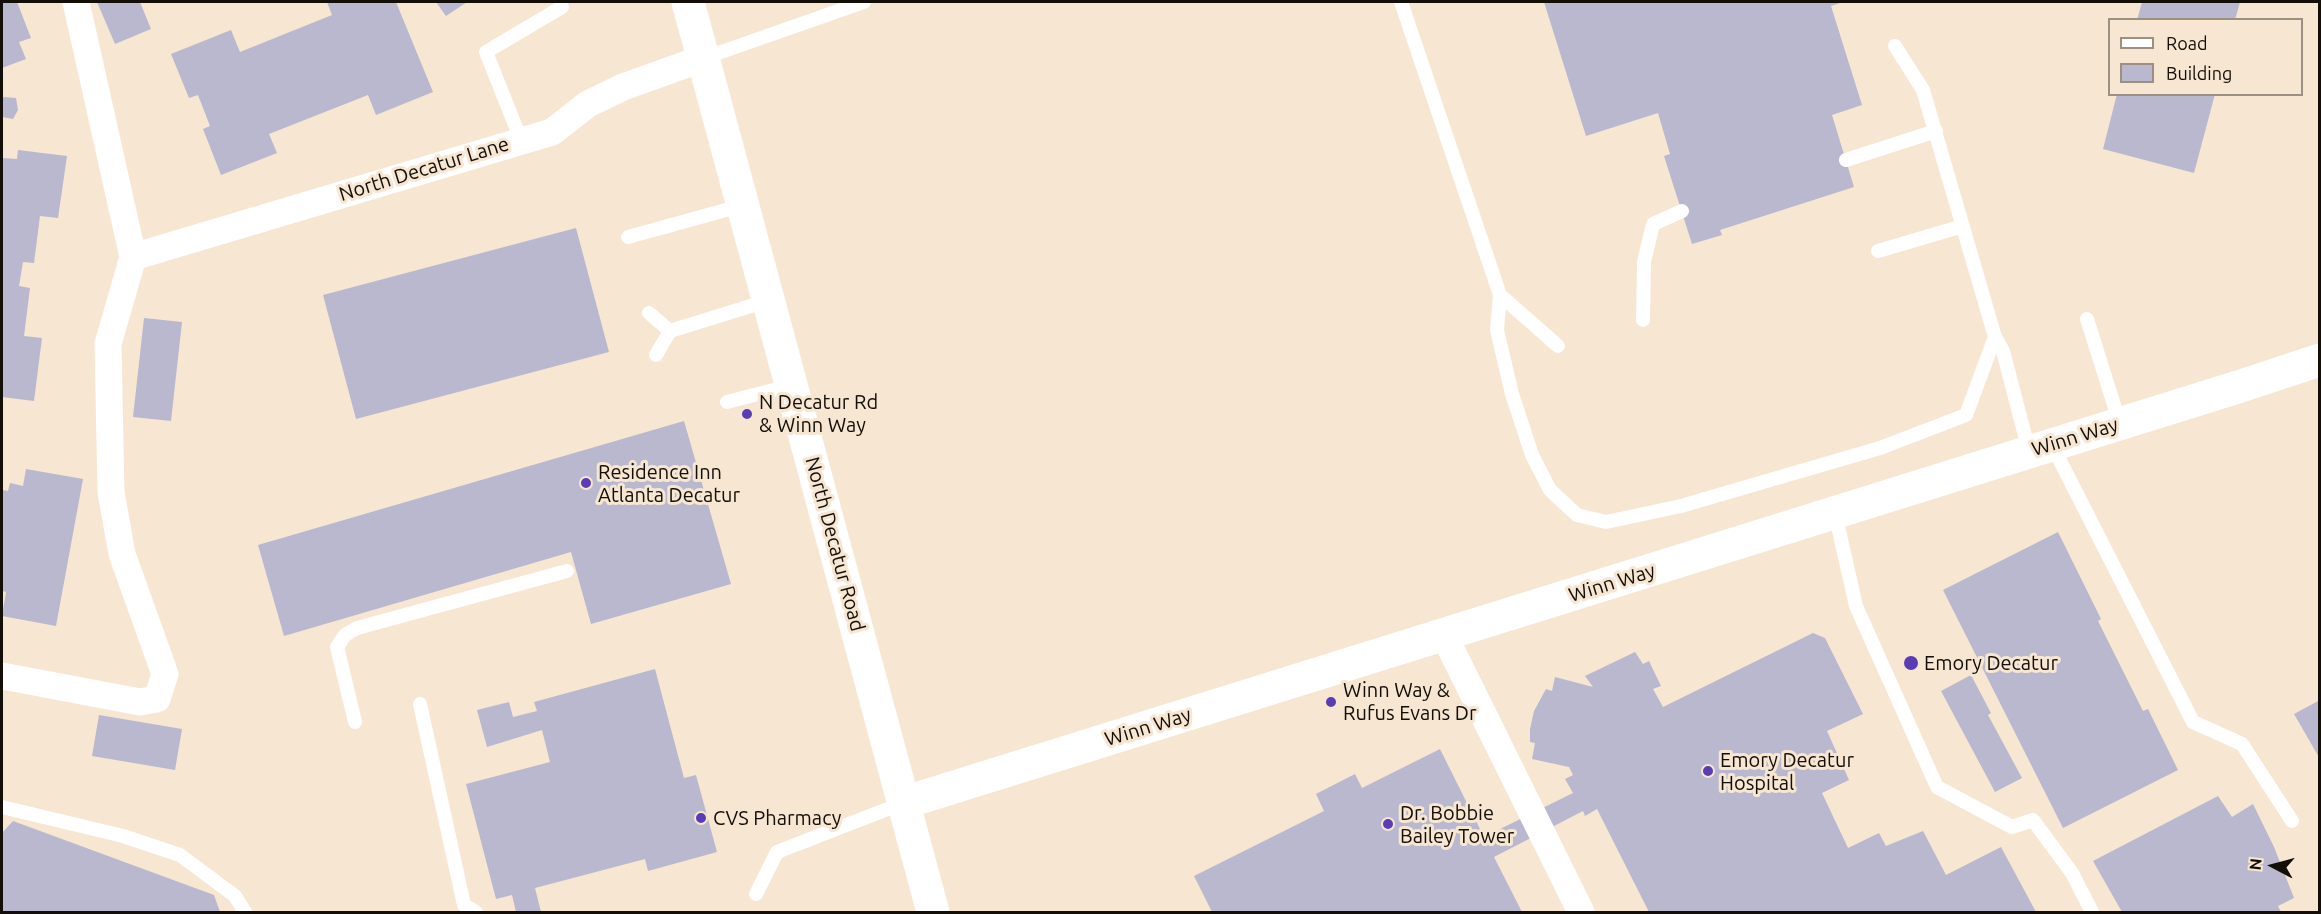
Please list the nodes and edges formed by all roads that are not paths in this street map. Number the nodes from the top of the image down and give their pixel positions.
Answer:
1 (75, 2) edge
2 (688, 2) edge
3 (864, 2) edge
4 (1401, 2) edge
5 (562, 7) dead end
6 (1895, 46) dead end
7 (704, 58) junction
8 (1936, 131) junction
9 (521, 141) junction
10 (1846, 160) dead end
11 (744, 205) junction
12 (1682, 211) dead end
13 (1963, 226) junction
14 (628, 237) dead end
15 (1878, 251) dead end
16 (133, 257) junction
17 (1500, 295) junction
18 (770, 300) junction
19 (649, 313) dead end
20 (2087, 319) dead end
21 (1644, 320) dead end
22 (670, 331) junction
23 (1995, 337) junction
24 (1558, 346) dead end
25 (656, 355) dead end
26 (2319, 360) edge
27 (793, 385) junction
28 (727, 402) dead end
29 (2120, 424) junction
30 (2041, 448) junction
31 (1835, 512) junction
32 (567, 571) dead end
33 (1444, 635) junction
34 (2, 676) edge
35 (420, 704) dead end
36 (355, 722) dead end
37 (903, 803) junction
38 (2, 807) edge
39 (2292, 821) dead end
40 (756, 894) dead end
41 (245, 912) edge
42 (476, 912) edge
43 (933, 912) edge
44 (1581, 912) edge
45 (2092, 912) edge

1 - 16 street
2 - 7 street, North Decatur Road
3 - 7 lane
4 - 17 lane
5 - 9 lane
6 - 8 lane
7 - 9 street, North Decatur Lane
7 - 11 street, North Decatur Road
8 - 10 lane
8 - 13 lane
9 - 16 street, North Decatur Lane
11 - 14 lane
11 - 18 street, North Decatur Road
12 - 21 lane
13 - 15 lane
13 - 23 lane
16 - 34 street
17 - 23 lane
17 - 24 lane
18 - 22 lane
18 - 27 street, North Decatur Road
19 - 22 lane
20 - 29 lane
22 - 25 lane
23 - 30 lane
26 - 29 street, Winn Way
27 - 28 lane
27 - 37 street, North Decatur Road
29 - 30 street, Winn Way
30 - 31 street, Winn Way
30 - 39 lane
31 - 33 street, Winn Way
31 - 45 lane
32 - 36 lane
33 - 37 street, Winn Way
33 - 44 street
35 - 42 lane
37 - 40 lane
37 - 43 street, North Decatur Road
38 - 41 lane

